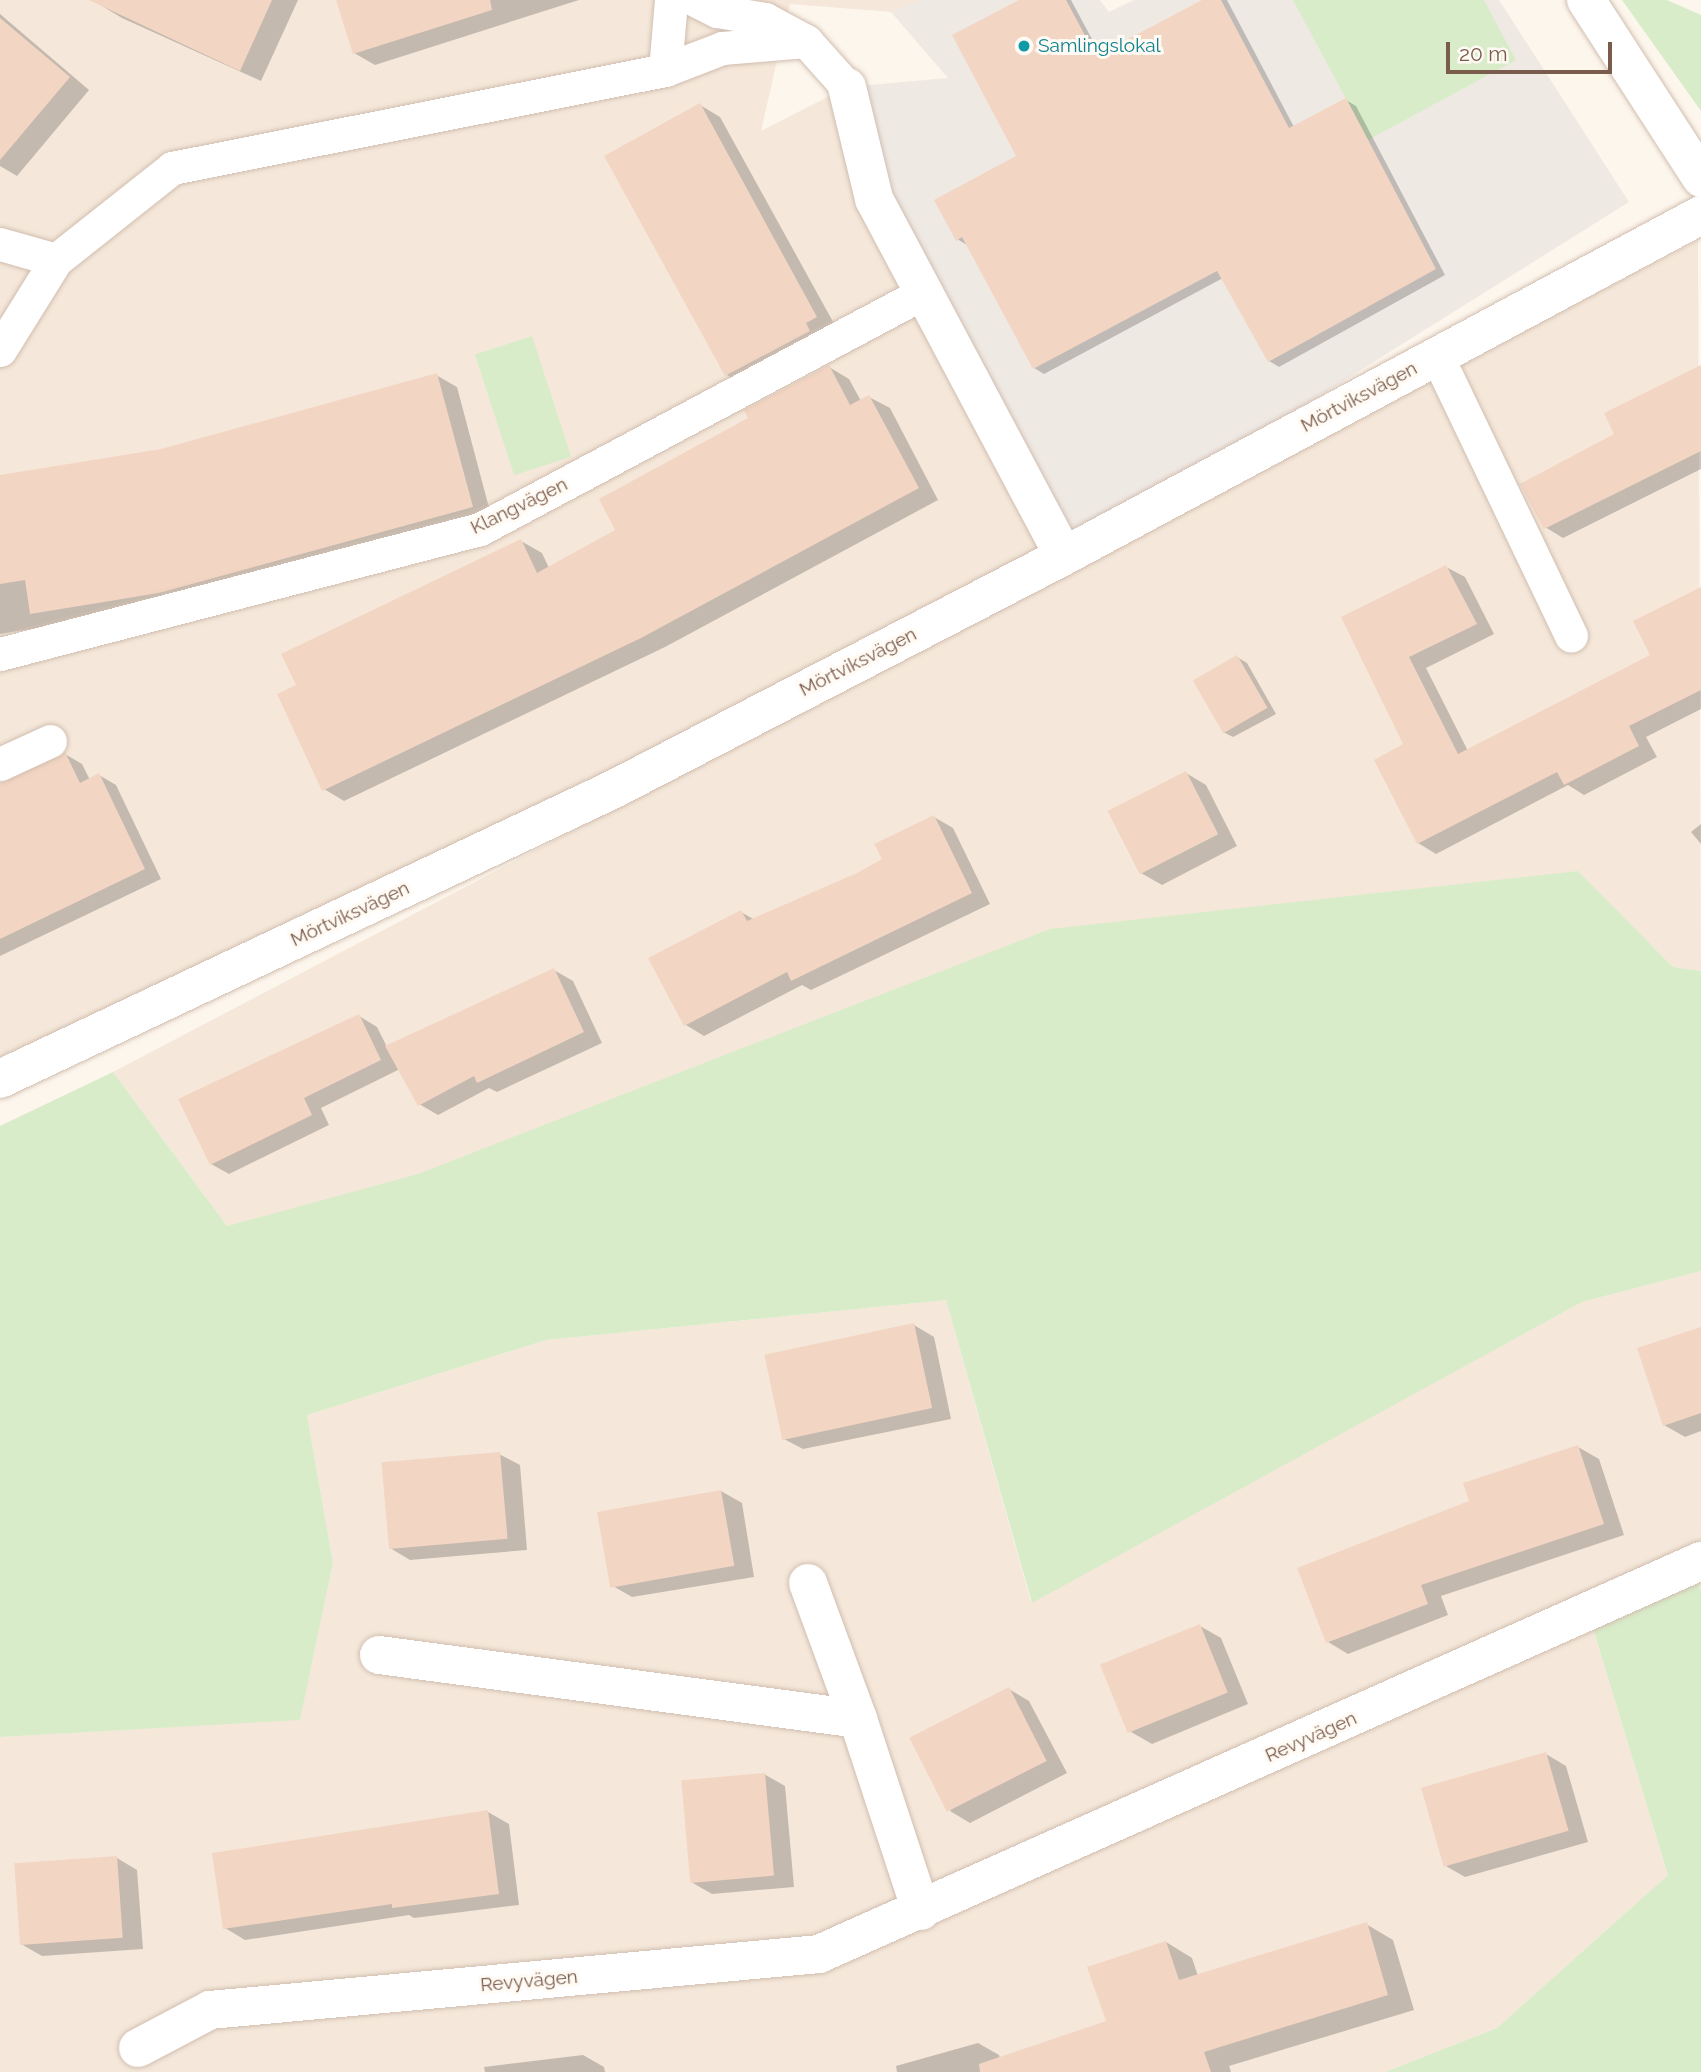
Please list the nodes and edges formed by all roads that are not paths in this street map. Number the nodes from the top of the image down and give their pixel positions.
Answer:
1 (671, 0) edge
2 (695, 0) edge
3 (1586, 0) edge
4 (806, 41) junction
5 (666, 70) junction
6 (847, 87) joint
7 (1701, 178) edge
8 (1701, 215) edge
9 (0, 244) edge
10 (56, 260) junction
11 (923, 293) junction
12 (0, 350) edge
13 (1437, 356) junction
14 (1064, 556) junction
15 (1571, 636) dead end
16 (0, 654) edge
17 (50, 741) dead end
18 (0, 764) edge
19 (0, 1079) edge
20 (1701, 1561) edge
21 (808, 1583) dead end
22 (379, 1655) dead end
23 (858, 1719) junction
24 (921, 1911) junction
25 (138, 2048) dead end

1 - 5 lane
2 - 4 lane
3 - 7 street
4 - 5 lane
4 - 6 lane
5 - 10 lane
6 - 11 street
8 - 13 street, Mörtviksvägen
9 - 10 lane
10 - 12 lane
11 - 14 street
11 - 16 lane, Klangvägen
13 - 14 street, Mörtviksvägen
13 - 15 lane
14 - 19 street, Mörtviksvägen
17 - 18 lane
20 - 24 street, Revyvägen
21 - 23 street
22 - 23 street
23 - 24 street
24 - 25 street, Revyvägen

